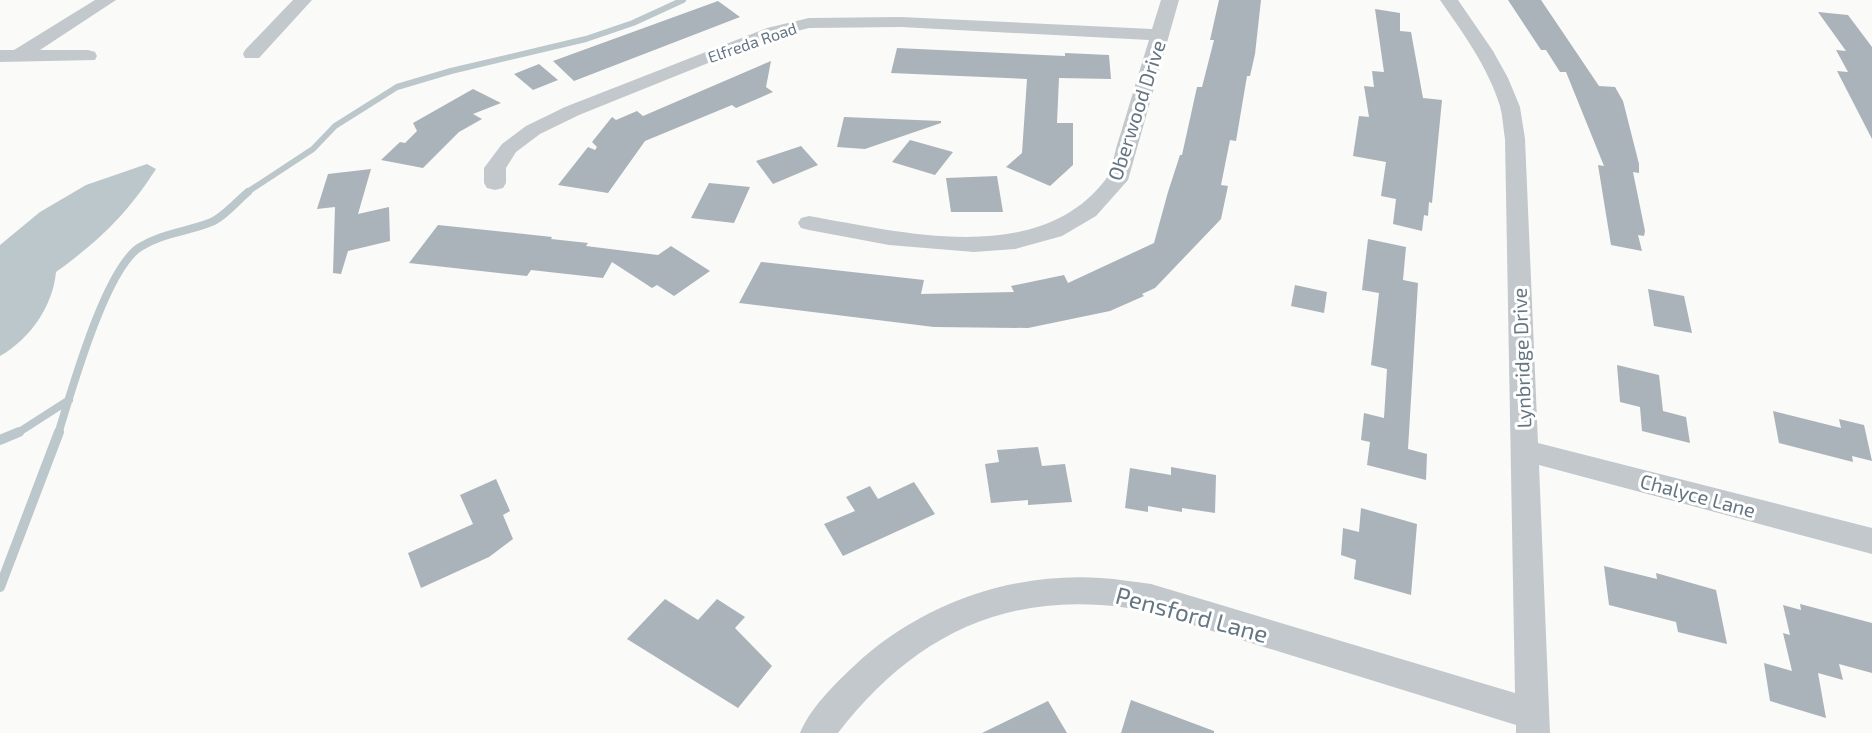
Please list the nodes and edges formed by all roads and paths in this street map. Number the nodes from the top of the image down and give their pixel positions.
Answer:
1 (107, 0) edge
2 (303, 0) edge
3 (1170, 0) edge
4 (1449, 0) edge
5 (1161, 34) junction
6 (252, 54) dead end
7 (9, 56) edge
8 (88, 56) dead end
9 (495, 183) dead end
10 (809, 223) dead end
11 (1524, 450) junction
12 (1872, 541) edge
13 (1532, 724) edge
14 (818, 733) edge

1 - 7 street
2 - 6 street
3 - 5 street, Oberwood Drive
4 - 11 street, Lynbridge Drive
5 - 9 street, Elfreda Road
5 - 10 street, Oberwood Drive
7 - 8 street
11 - 12 street, Chalyce Lane
11 - 13 street, Lynbridge Drive
13 - 14 street, Pensford Lane

